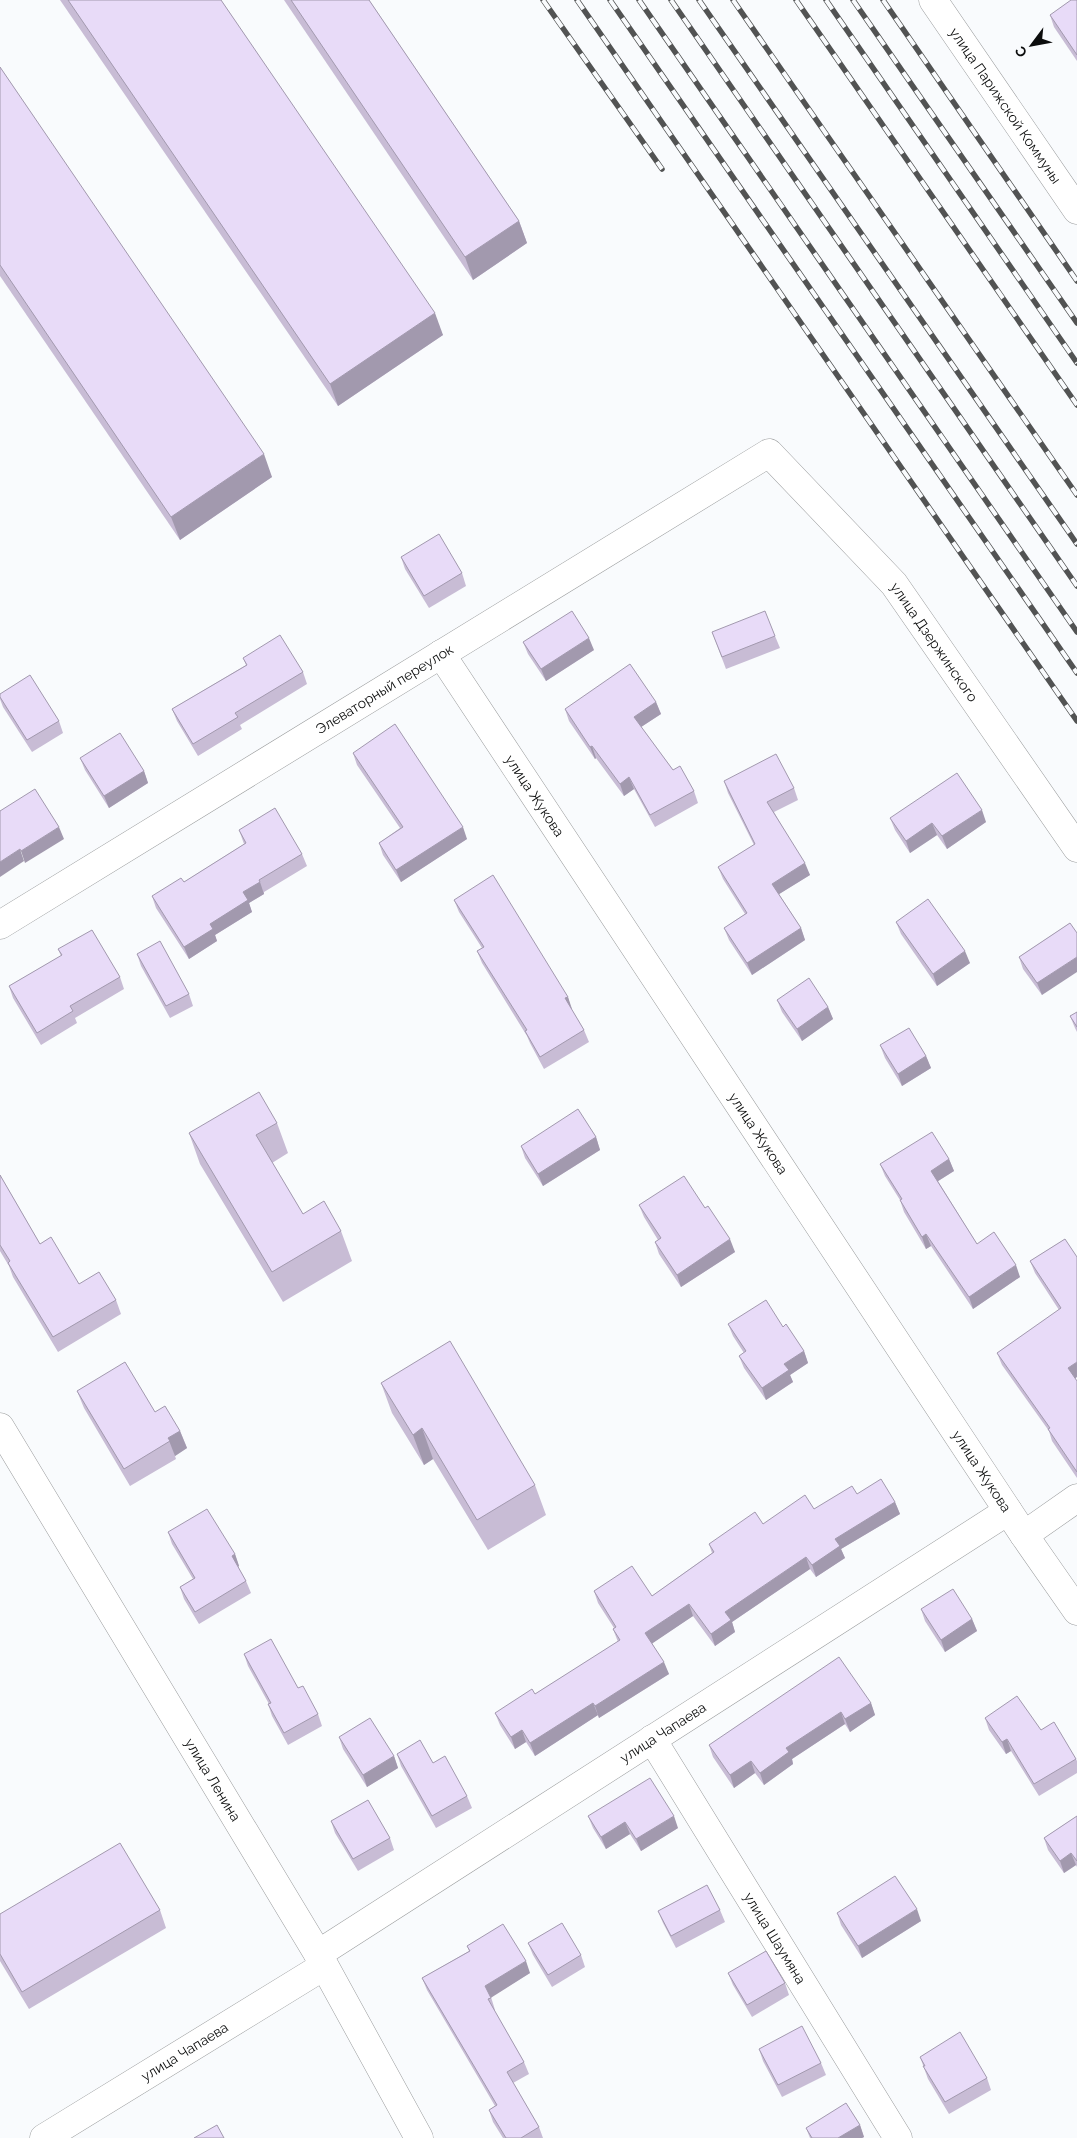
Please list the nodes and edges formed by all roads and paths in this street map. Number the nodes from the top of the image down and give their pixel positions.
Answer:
1 (933, 0) edge
2 (1077, 210) edge
3 (769, 453) joint
4 (441, 654) junction
5 (1077, 848) edge
6 (0, 925) edge
7 (0, 1427) edge
8 (1077, 1498) edge
9 (1008, 1511) junction
10 (1024, 1535) junction
11 (1077, 1611) edge
12 (652, 1739) junction
13 (321, 1960) junction
14 (44, 2138) edge
15 (419, 2138) edge
16 (898, 2138) edge

1 - 2 street, улица Парижской Коммуны
3 - 4 street, Элеваторный переулок
3 - 5 street, улица Дзержинского
4 - 6 street, Элеваторный переулок
4 - 9 street, улица Жукова
7 - 13 street, улица Ленина
8 - 10 street
9 - 10 street, улица Жукова
9 - 12 street, улица Чапаева
10 - 11 street, улица Жукова
12 - 13 street, улица Чапаева
12 - 16 street, улица Шаумяна
13 - 14 street, улица Чапаева
13 - 15 street, улица Ленина

